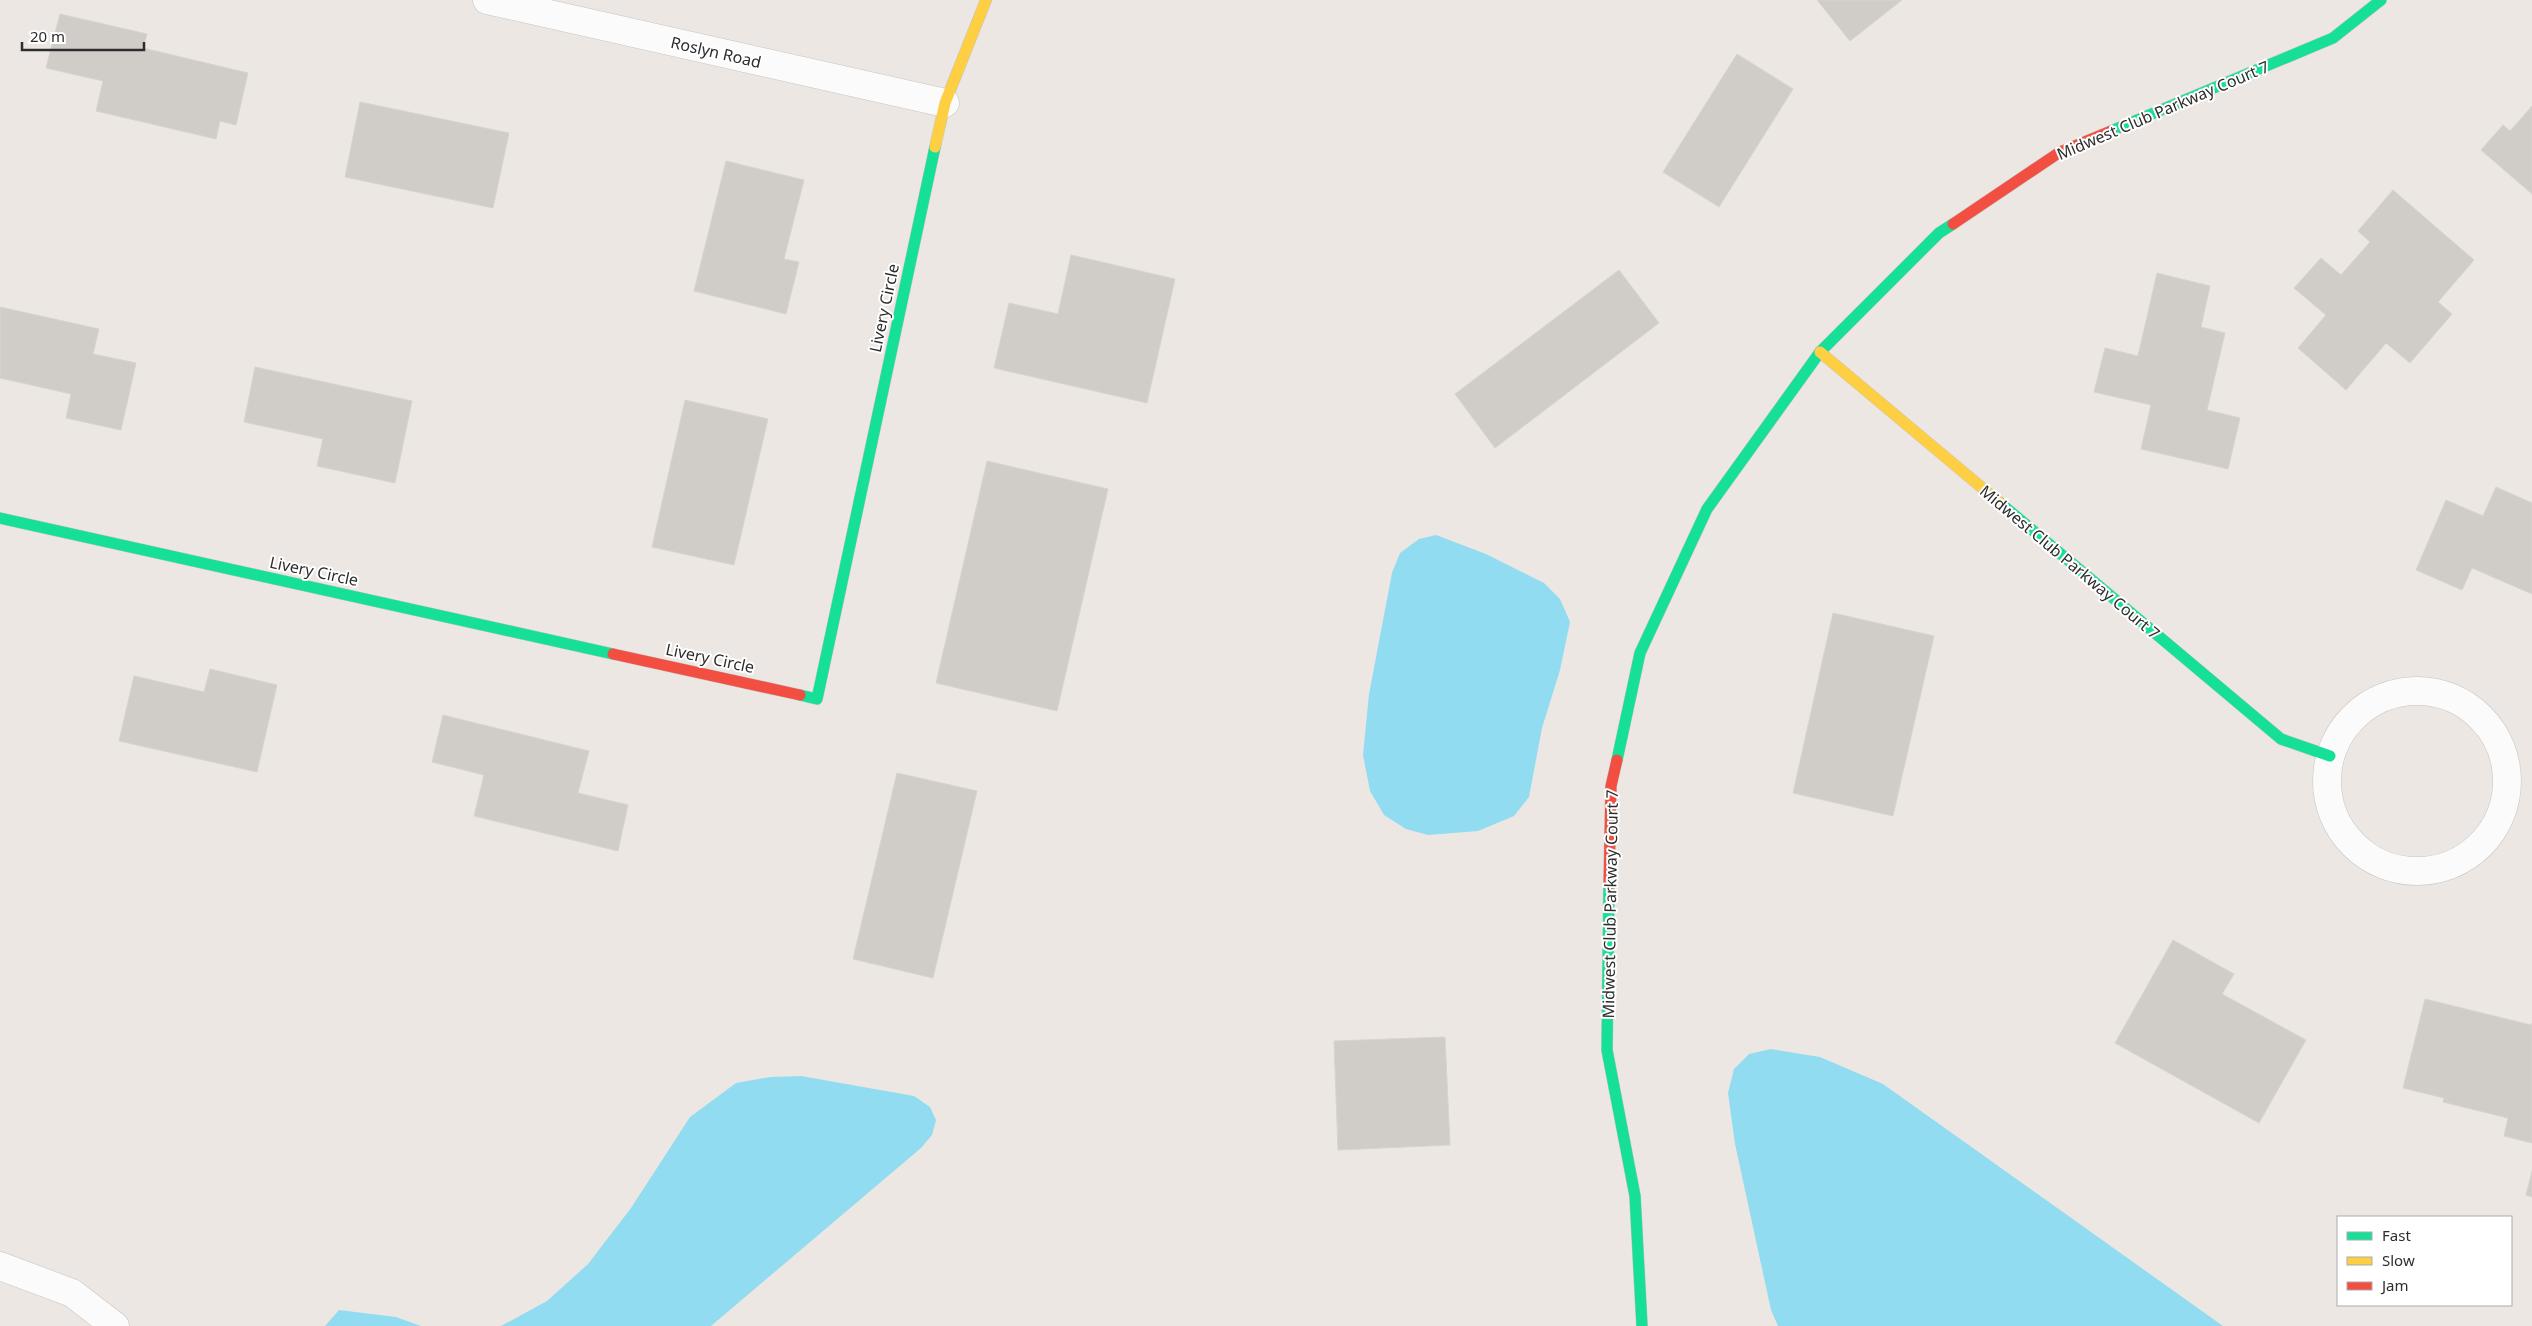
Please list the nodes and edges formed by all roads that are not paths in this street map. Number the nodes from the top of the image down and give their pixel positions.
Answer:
1 (487, 0) edge
2 (986, 0) edge
3 (2380, 0) edge
4 (945, 103) junction
5 (1820, 352) junction
6 (0, 518) edge
7 (2330, 756) junction
8 (0, 1266) edge
9 (115, 1326) edge
10 (1642, 1326) edge

1 - 4 street, Roslyn Road
2 - 4 street
3 - 5 street, Midwest Club Parkway Court 7
4 - 6 street, Livery Circle
5 - 7 street, Midwest Club Parkway Court 7
5 - 10 street, Midwest Club Parkway Court 7
7 - 7 street
8 - 9 street

